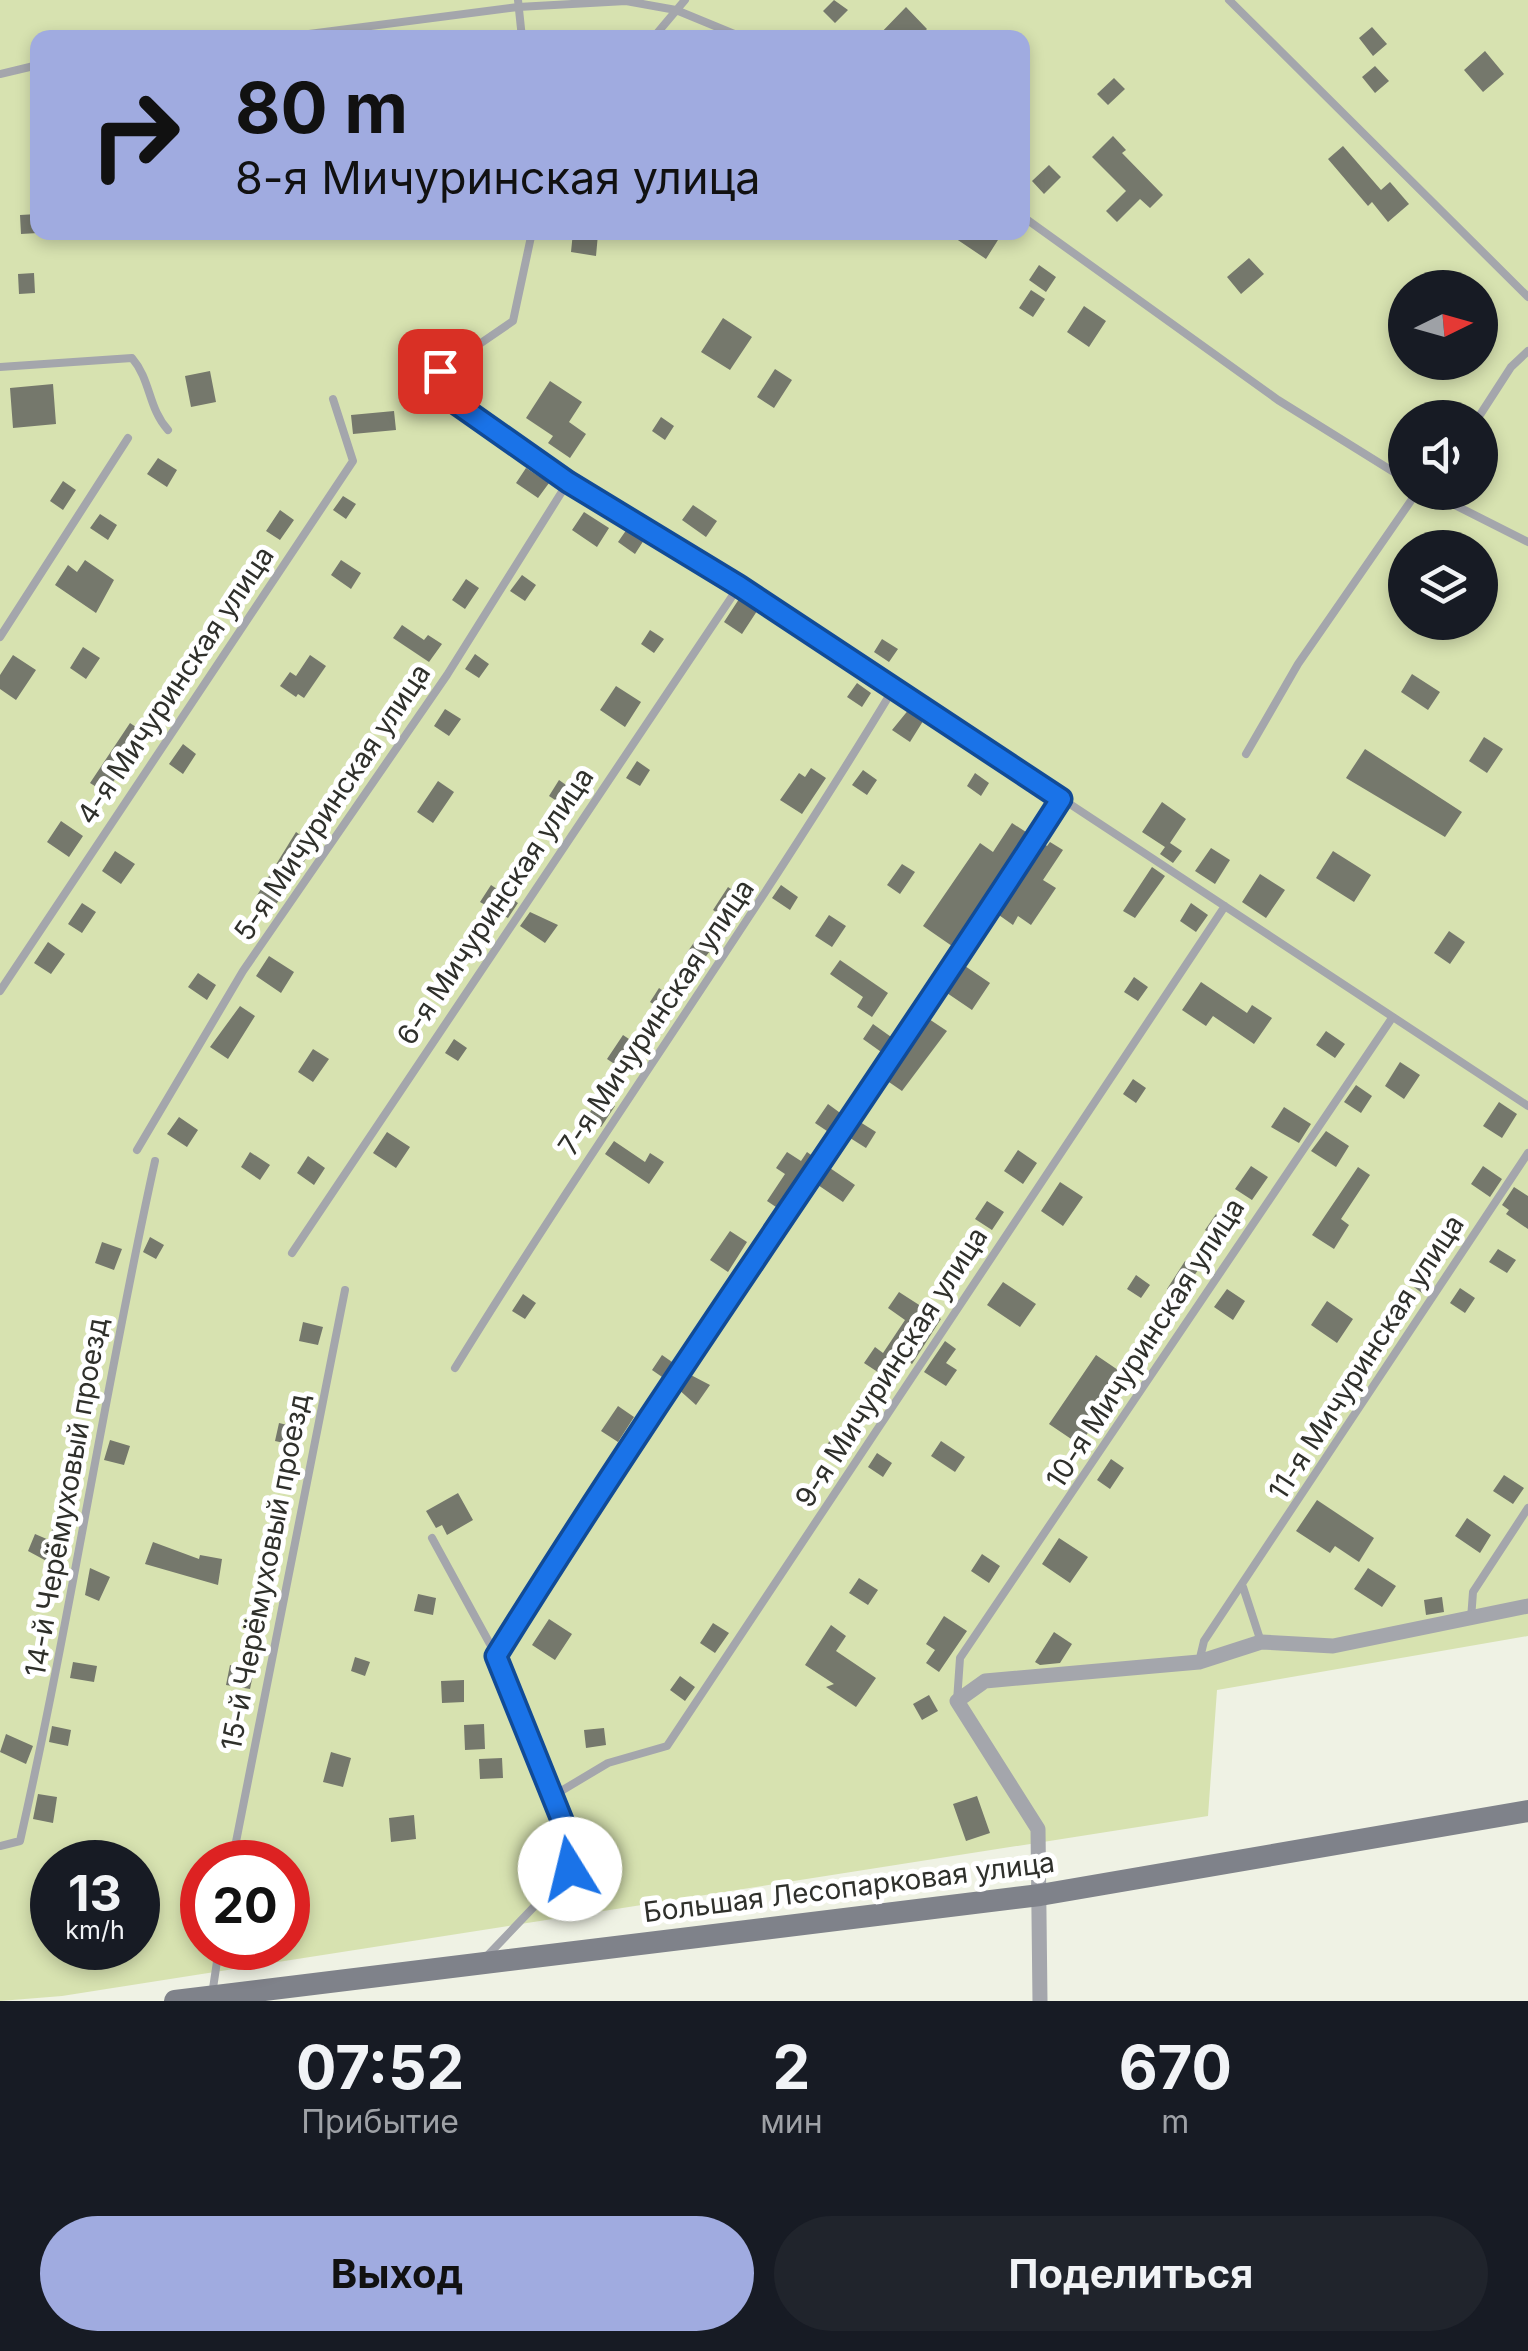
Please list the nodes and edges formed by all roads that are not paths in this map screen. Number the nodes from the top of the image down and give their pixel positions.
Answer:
1 (685, 0) edge
2 (1229, 0) edge
3 (518, 4) edge
4 (676, 10) junction
5 (334, 30) edge
6 (521, 30) edge
7 (660, 30) edge
8 (725, 30) edge
9 (30, 67) edge
10 (0, 74) edge
11 (1030, 222) edge
12 (530, 240) edge
13 (1528, 297) edge
14 (1528, 350) edge
15 (0, 367) edge
16 (332, 398) dead end
17 (1489, 400) edge
18 (168, 430) dead end
19 (128, 438) dead end
20 (1388, 468) edge
21 (568, 482) junction
22 (1405, 510) edge
23 (1465, 510) edge
24 (1528, 542) edge
25 (739, 586) junction
26 (0, 637) edge
27 (892, 691) junction
28 (1246, 754) dead end
29 (1061, 799) junction
30 (1225, 906) junction
31 (0, 990) edge
32 (1392, 1018) junction
33 (1528, 1106) edge
34 (137, 1150) dead end
35 (1528, 1153) edge
36 (154, 1161) dead end
37 (292, 1253) dead end
38 (346, 1290) dead end
39 (456, 1368) dead end
40 (1528, 1508) edge
41 (432, 1538) dead end
42 (1243, 1586) junction
43 (1528, 1606) edge
44 (1472, 1619) junction
45 (1261, 1642) junction
46 (496, 1656) junction
47 (1198, 1662) junction
48 (957, 1701) junction
49 (551, 1797) junction
50 (1528, 1811) edge
51 (236, 1840) edge
52 (0, 1846) edge
53 (1040, 1895) junction
54 (482, 1962) junction
55 (216, 1970) edge
56 (212, 1995) junction
57 (175, 2001) edge
58 (1040, 2001) edge

1 - 4 lane
2 - 13 lane
3 - 4 lane
3 - 5 lane
3 - 6 lane
4 - 7 lane
4 - 8 lane
9 - 10 lane
11 - 20 lane
12 - 21 lane
14 - 17 lane
15 - 18 lane
16 - 31 lane, 4-я Мичуринская улица
19 - 26 lane
21 - 25 lane
21 - 34 lane, 5-я Мичуринская улица
22 - 28 lane
23 - 24 lane
25 - 27 lane
25 - 37 lane, 6-я Мичуринская улица
27 - 29 lane
27 - 39 lane, 7-я Мичуринская улица
29 - 30 lane
29 - 46 lane
30 - 32 lane
30 - 49 lane, 9-я Мичуринская улица
32 - 33 lane
32 - 48 lane, 10-я Мичуринская улица
35 - 42 lane, 11-я Мичуринская улица
36 - 52 lane, 14-й Черёмуховый проезд
38 - 51 lane, 15-й Черёмуховый проезд
40 - 44 lane
41 - 46 lane
42 - 45 lane
42 - 47 lane, 11-я Мичуринская улица
43 - 44 street
44 - 45 street
45 - 47 street
46 - 49 lane
47 - 48 street
48 - 53 street
49 - 54 lane
50 - 53 main road, Большая Лесопарковая улица
53 - 54 main road, Большая Лесопарковая улица
53 - 58 street
54 - 56 main road, Большая Лесопарковая улица
55 - 56 lane
56 - 57 main road, Большая Лесопарковая улица

